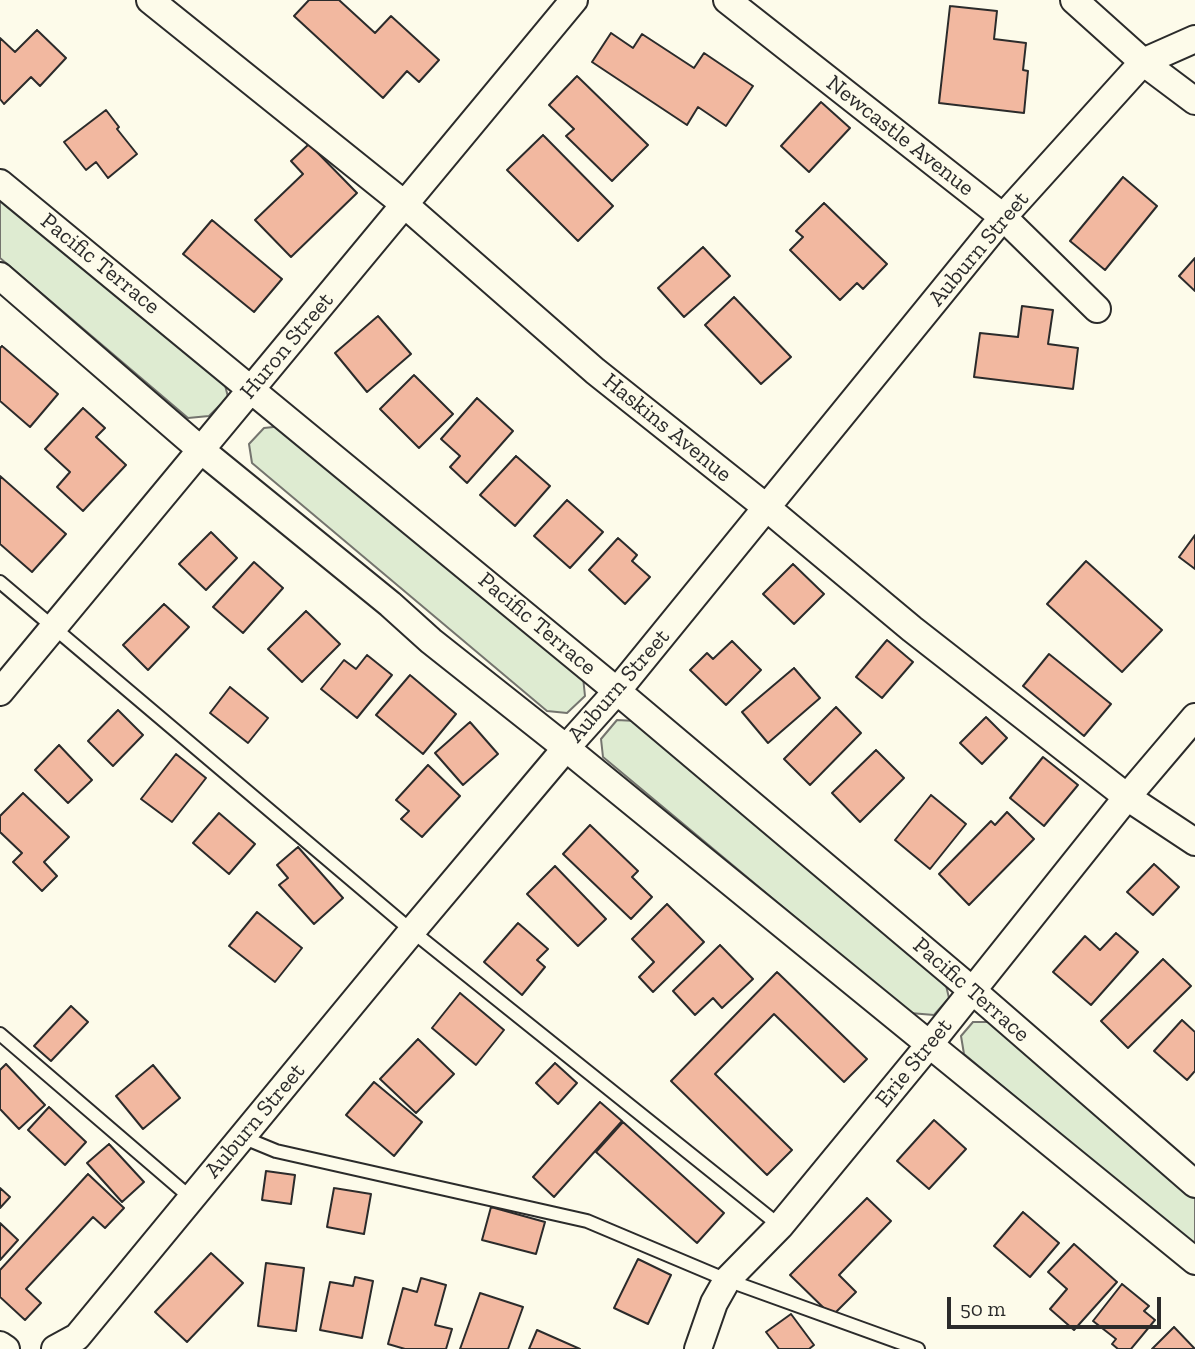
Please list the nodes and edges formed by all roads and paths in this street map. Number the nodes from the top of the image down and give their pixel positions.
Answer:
1 (150, 0) edge
2 (574, 0) edge
3 (727, 0) edge
4 (1074, 0) edge
5 (1195, 39) edge
6 (1143, 62) junction
7 (1195, 101) edge
8 (0, 183) edge
9 (404, 204) junction
10 (1003, 217) junction
11 (0, 276) edge
12 (1097, 309) dead end
13 (252, 388) junction
14 (201, 450) junction
15 (767, 508) junction
16 (0, 582) edge
17 (54, 625) junction
18 (617, 691) junction
19 (0, 692) edge
20 (1195, 718) edge
21 (566, 748) junction
22 (1127, 797) junction
23 (1195, 842) edge
24 (412, 931) junction
25 (973, 991) junction
26 (0, 1034) edge
27 (929, 1045) junction
28 (242, 1137) junction
29 (1195, 1184) edge
30 (191, 1198) junction
31 (780, 1226) junction
32 (1195, 1261) edge
33 (727, 1280) junction
34 (0, 1345) edge
35 (6, 1349) edge
36 (55, 1349) edge
37 (698, 1349) edge
38 (918, 1349) edge

1 - 9 street, Haskins Avenue
2 - 9 street, Huron Street
3 - 10 street, Newcastle Avenue
4 - 6 street
5 - 6 street, Auburn Street
6 - 7 street
6 - 10 street, Auburn Street
8 - 13 street, Pacific Terrace
9 - 13 street, Huron Street
9 - 15 street, Haskins Avenue
10 - 12 street, Newcastle Avenue
10 - 15 street, Auburn Street
11 - 14 street
13 - 14 street, Huron Street
13 - 18 street, Pacific Terrace
14 - 17 street, Huron Street
14 - 21 street
15 - 18 street, Auburn Street
15 - 22 street, Haskins Avenue
16 - 17 lane
17 - 19 street, Huron Street
17 - 24 lane
18 - 21 street, Auburn Street
18 - 25 street, Pacific Terrace
20 - 22 street, Erie Street
21 - 24 street, Auburn Street
21 - 27 street
22 - 23 street, Haskins Avenue
22 - 25 street, Erie Street
24 - 28 street, Auburn Street
24 - 31 lane
25 - 27 street, Erie Street
25 - 29 street, Pacific Terrace
26 - 30 lane
27 - 31 street, Erie Street
27 - 32 street
28 - 30 street, Auburn Street
28 - 33 lane
30 - 36 street, Auburn Street
31 - 33 street, Erie Street
33 - 37 street, Erie Street
33 - 38 lane
34 - 35 street

